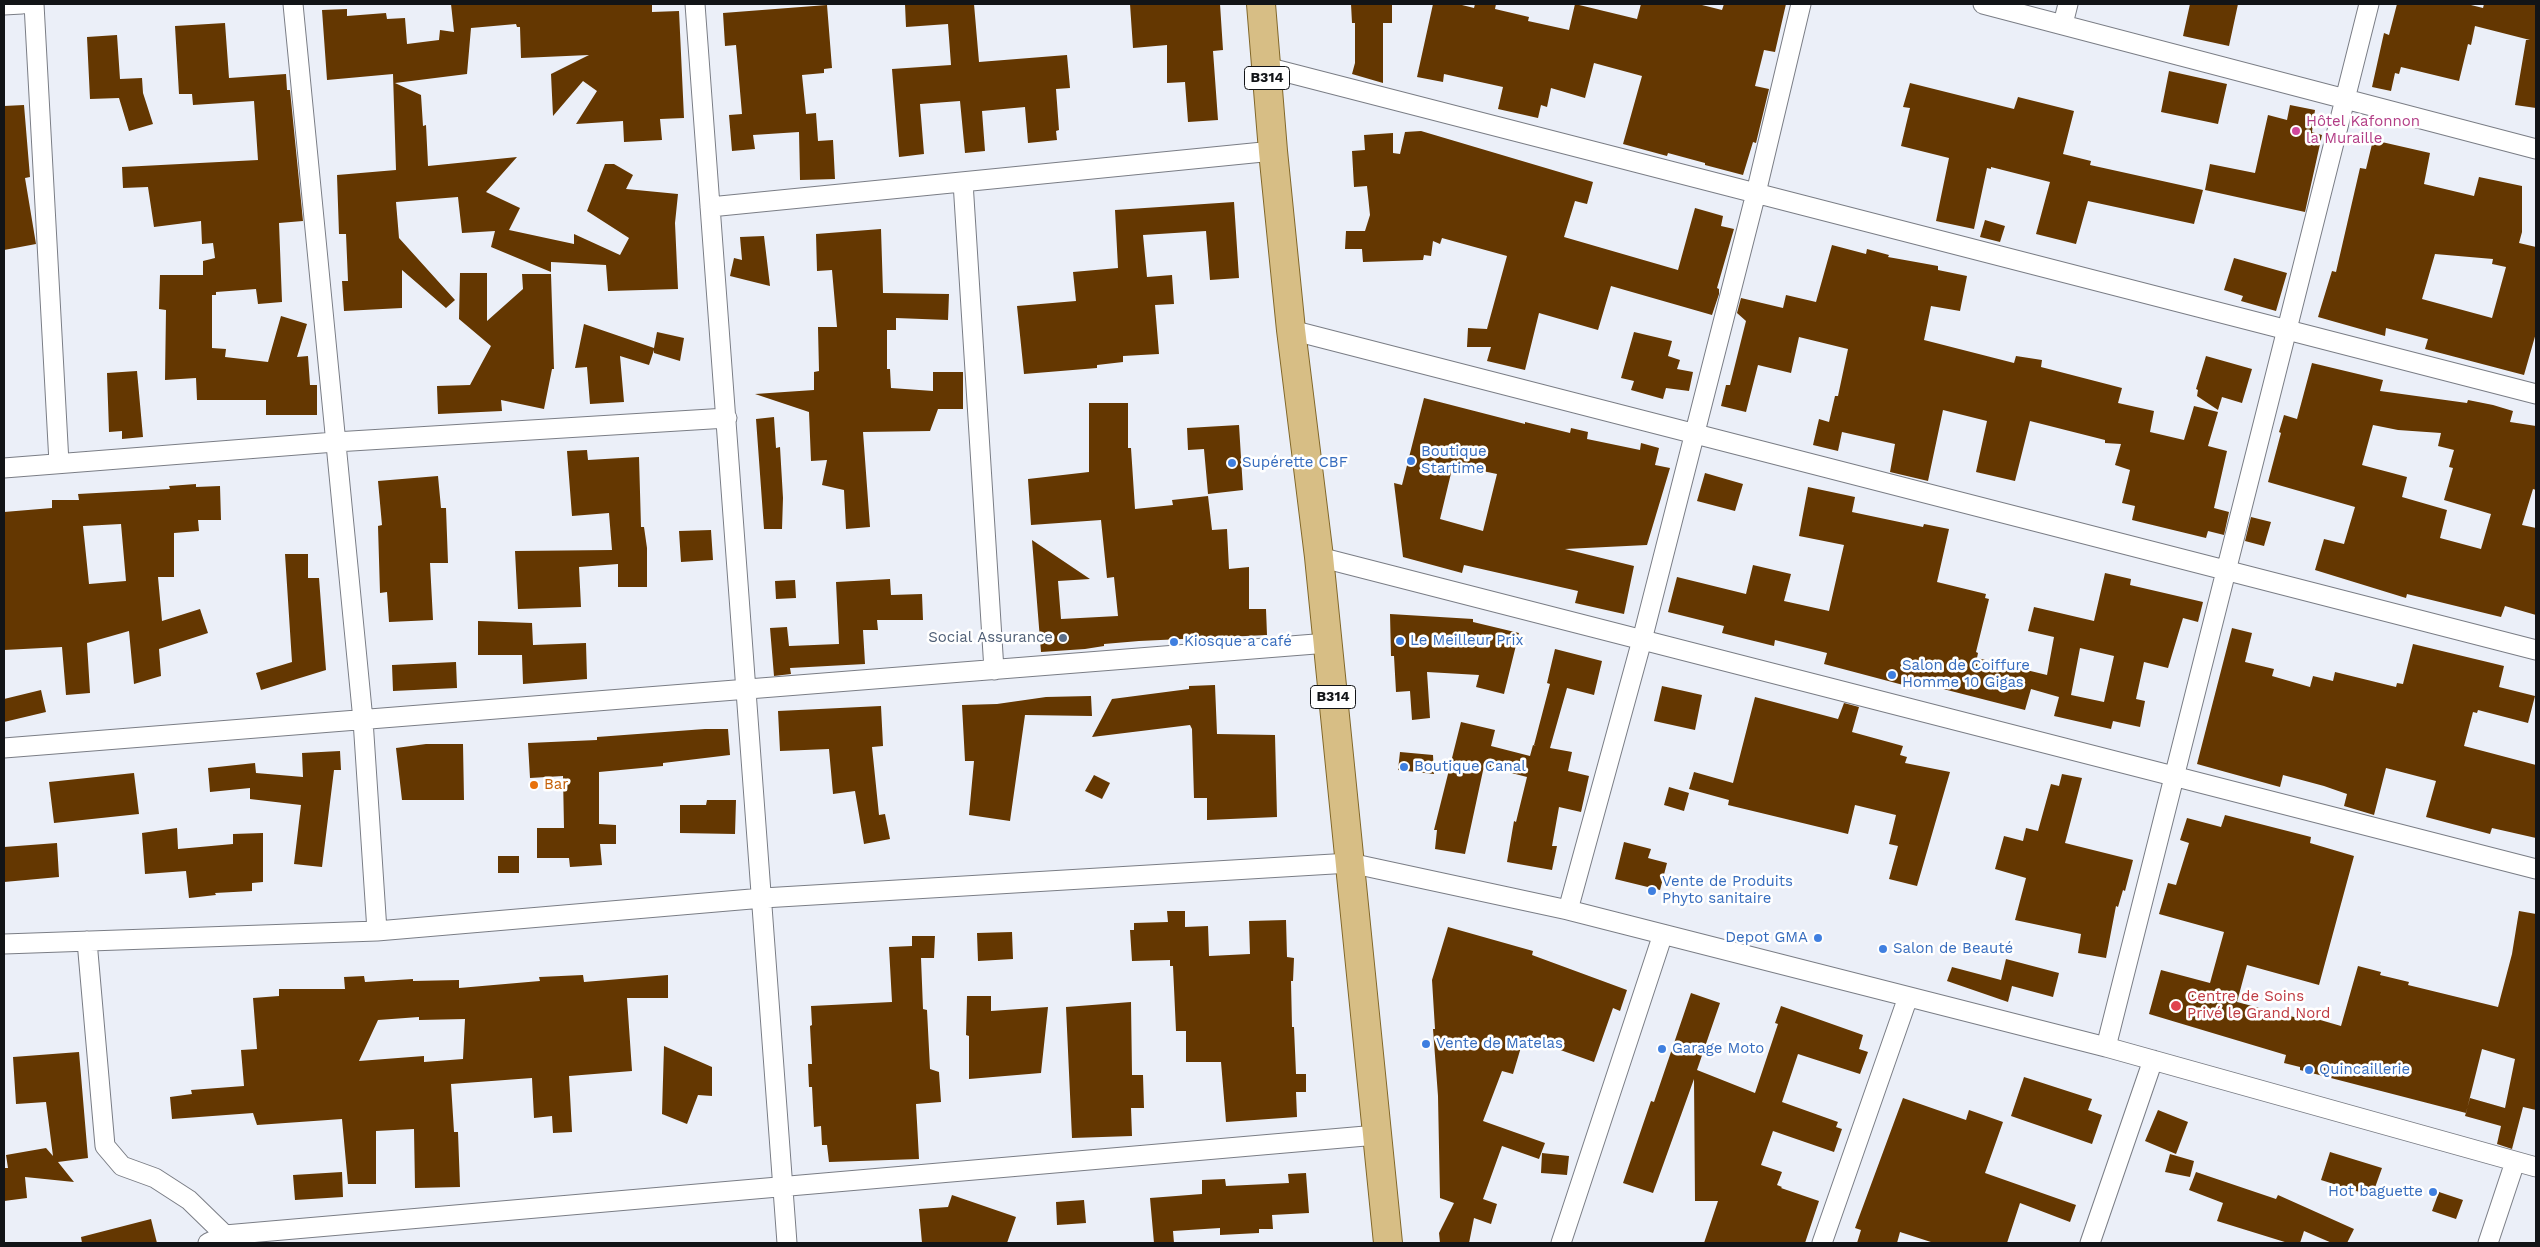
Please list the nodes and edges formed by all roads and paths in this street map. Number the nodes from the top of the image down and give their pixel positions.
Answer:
1 (22, 4) edge
2 (34, 4) edge
3 (293, 4) edge
4 (695, 4) edge
5 (1261, 4) edge
6 (1801, 4) edge
7 (1982, 4) edge
8 (2068, 4) edge
9 (2369, 4) edge
10 (4, 6) edge
11 (2064, 24) junction
12 (1266, 67) junction
13 (2346, 98) junction
14 (2536, 148) edge
15 (1273, 151) junction
16 (963, 182) junction
17 (1756, 194) junction
18 (710, 207) junction
19 (1291, 330) junction
20 (2288, 330) junction
21 (2536, 394) edge
22 (727, 418) junction
23 (1694, 433) junction
24 (335, 442) junction
25 (59, 463) junction
26 (4, 468) edge
27 (1319, 557) junction
28 (2225, 570) junction
29 (1642, 640) junction
30 (1328, 643) junction
31 (2536, 650) edge
32 (994, 670) junction
33 (747, 690) junction
34 (362, 720) junction
35 (4, 748) edge
36 (2175, 776) junction
37 (1350, 863) junction
38 (2536, 869) edge
39 (763, 898) junction
40 (1568, 910) junction
41 (376, 931) junction
42 (1663, 934) junction
43 (87, 941) junction
44 (4, 944) edge
45 (1908, 996) junction
46 (2106, 1047) junction
47 (2153, 1060) junction
48 (1377, 1134) junction
49 (2515, 1162) junction
50 (2536, 1167) edge
51 (784, 1185) junction
52 (225, 1235) junction
53 (208, 1243) edge
54 (787, 1243) edge
55 (1388, 1243) edge
56 (1561, 1243) edge
57 (1822, 1243) edge
58 (2090, 1243) edge
59 (2488, 1243) edge

1 - 10 street
2 - 25 street
3 - 24 street
4 - 18 street
5 - 12 main road, B314
6 - 17 street
7 - 11 street
8 - 11 street
9 - 13 street
11 - 13 street
12 - 15 main road, B314
12 - 17 street
13 - 14 street
13 - 20 street
15 - 16 street
15 - 19 main road, B314
16 - 18 street
16 - 32 street
17 - 20 street
17 - 23 street
18 - 22 street
19 - 23 street
19 - 27 main road, B314
20 - 21 street
20 - 28 street
22 - 24 street
22 - 33 street
23 - 28 street
23 - 29 street
24 - 25 street
24 - 34 street
25 - 26 street
27 - 29 street
27 - 30 main road, B314
28 - 31 street
28 - 36 street
29 - 36 street
29 - 40 street
30 - 32 street
30 - 37 main road, B314
32 - 33 street
33 - 34 street
33 - 39 street
34 - 35 street
34 - 41 street
36 - 38 street
36 - 46 street
37 - 39 street
37 - 40 street
37 - 48 main road, B314
39 - 41 street
39 - 51 street
40 - 42 street
41 - 43 street
42 - 45 street
42 - 56 street
43 - 44 street
43 - 52 street
45 - 46 street
45 - 57 street
46 - 47 street
47 - 49 street
47 - 58 street
48 - 51 street
48 - 55 main road, B314
49 - 50 street
49 - 59 street
51 - 52 street
51 - 54 street
52 - 53 street

